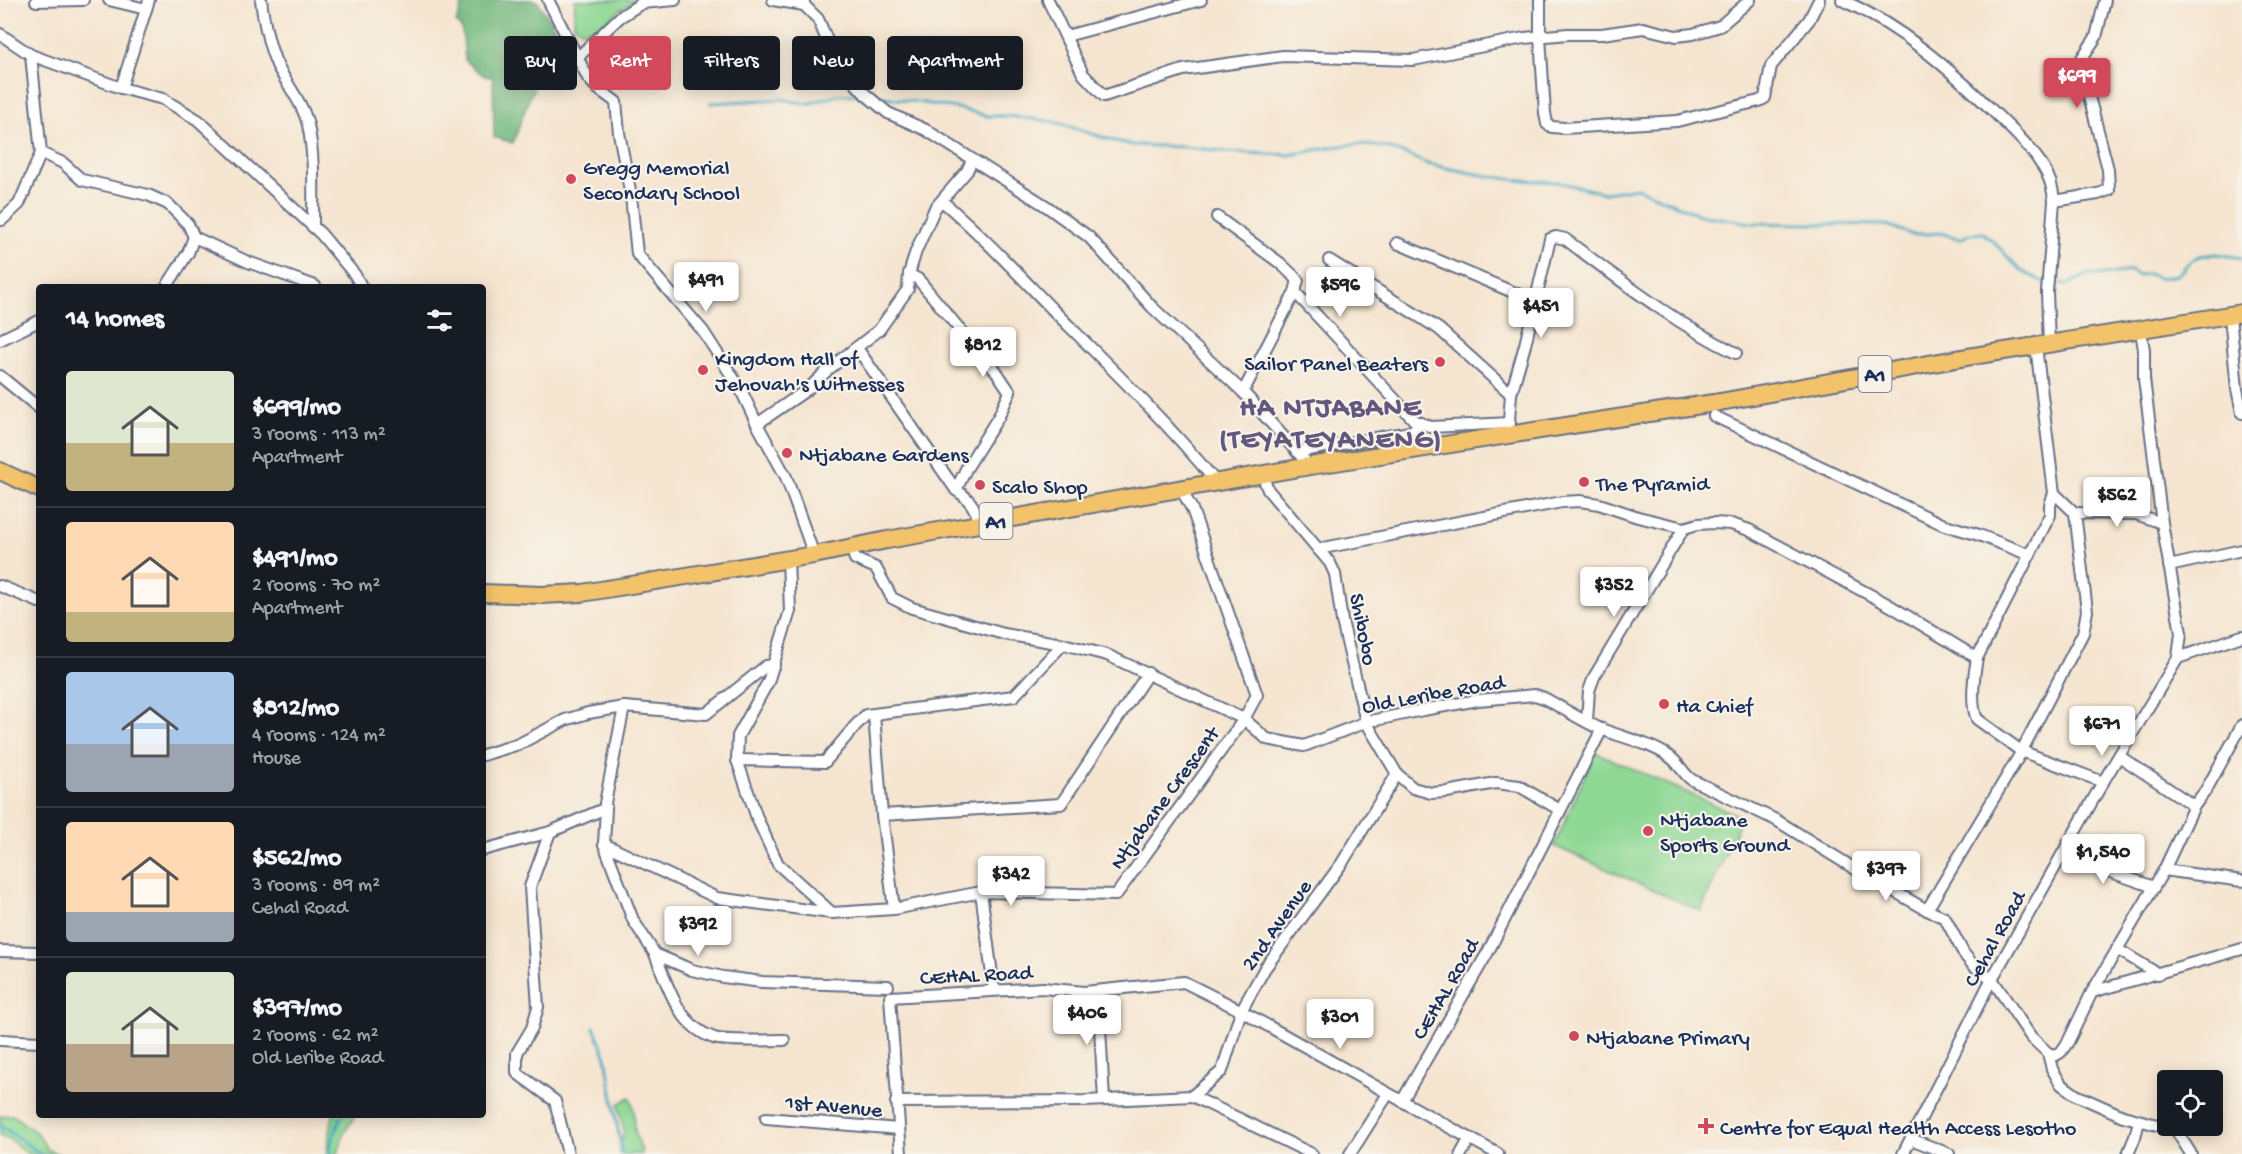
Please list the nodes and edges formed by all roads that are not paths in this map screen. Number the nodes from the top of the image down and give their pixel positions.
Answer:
1 (83, 0) edge
2 (109, 0) edge
3 (261, 0) edge
4 (548, 0) edge
5 (675, 0) edge
6 (773, 0) edge
7 (1048, 0) edge
8 (1201, 0) edge
9 (1540, 0) edge
10 (1750, 0) edge
11 (1819, 0) edge
12 (1842, 0) edge
13 (2105, 0) edge
14 (36, 1) edge
15 (804, 2) edge
16 (148, 4) edge
17 (0, 34) edge
18 (1066, 36) junction
19 (1540, 37) junction
20 (31, 55) junction
21 (578, 57) junction
22 (121, 88) junction
23 (41, 153) junction
24 (972, 160) junction
25 (942, 201) junction
26 (2054, 201) junction
27 (1217, 217) dead end
28 (0, 220) edge
29 (313, 227) junction
30 (194, 237) junction
31 (1397, 243) dead end
32 (1329, 260) dead end
33 (909, 273) junction
34 (168, 284) edge
35 (309, 284) edge
36 (360, 284) edge
37 (1295, 292) junction
38 (1534, 301) junction
39 (2236, 315) edge
40 (36, 322) edge
41 (2141, 331) junction
42 (0, 340) edge
43 (2042, 345) junction
44 (857, 348) junction
45 (1736, 353) dead end
46 (0, 376) edge
47 (2239, 390) edge
48 (1243, 392) junction
49 (1511, 394) junction
50 (36, 406) edge
51 (2242, 413) edge
52 (1714, 416) dead end
53 (757, 424) junction
54 (1421, 425) junction
55 (1509, 428) junction
56 (1297, 452) junction
57 (1310, 466) junction
58 (0, 471) edge
59 (1262, 474) junction
60 (1216, 482) junction
61 (36, 488) edge
62 (1181, 489) junction
63 (956, 490) junction
64 (2054, 493) junction
65 (2075, 513) junction
66 (2162, 523) junction
67 (979, 524) junction
68 (1684, 528) junction
69 (851, 548) junction
70 (1318, 549) junction
71 (2242, 550) edge
72 (814, 555) junction
73 (2030, 555) junction
74 (788, 559) junction
75 (2169, 566) junction
76 (0, 586) edge
77 (486, 593) edge
78 (36, 601) edge
79 (2242, 636) edge
80 (1063, 644) junction
81 (1977, 658) junction
82 (2178, 658) junction
83 (774, 665) junction
84 (1148, 673) junction
85 (624, 707) junction
86 (874, 715) junction
87 (1244, 719) junction
88 (1587, 721) junction
89 (1366, 722) junction
90 (2242, 725) edge
91 (1602, 729) junction
92 (2021, 751) junction
93 (486, 754) edge
94 (2119, 756) junction
95 (736, 760) junction
96 (1397, 774) junction
97 (2103, 782) junction
98 (2194, 806) junction
99 (606, 808) junction
100 (1560, 810) junction
101 (882, 815) junction
102 (550, 832) junction
103 (604, 844) junction
104 (486, 849) edge
105 (2061, 855) junction
106 (2164, 870) junction
107 (2242, 881) edge
108 (2154, 887) junction
109 (981, 892) junction
110 (894, 909) junction
111 (1927, 910) junction
112 (832, 913) junction
113 (2117, 949) junction
114 (2242, 949) edge
115 (0, 951) edge
116 (36, 952) edge
117 (655, 954) junction
118 (2158, 974) junction
119 (1992, 979) junction
120 (994, 990) junction
121 (889, 991) junction
122 (1098, 991) junction
123 (2092, 992) junction
124 (1241, 1011) junction
125 (784, 1040) dead end
126 (0, 1041) edge
127 (36, 1042) edge
128 (2048, 1053) junction
129 (1388, 1094) junction
130 (1192, 1096) junction
131 (1104, 1100) junction
132 (1402, 1101) junction
133 (896, 1102) junction
134 (766, 1118) dead end
135 (2139, 1121) junction
136 (899, 1129) junction
137 (1470, 1138) junction
138 (1911, 1138) junction
139 (568, 1154) edge
140 (901, 1154) edge
141 (1312, 1154) edge
142 (1350, 1154) edge
143 (1461, 1154) edge
144 (1498, 1154) edge
145 (1903, 1154) edge
146 (1948, 1154) edge
147 (2128, 1154) edge
148 (2191, 1154) edge

1 - 14 street
2 - 16 street
3 - 29 street
4 - 21 street
5 - 21 street
6 - 15 street
7 - 18 street
8 - 18 street
9 - 19 street
10 - 19 street
11 - 19 street
12 - 26 street
13 - 26 street
15 - 24 street
16 - 22 street
17 - 20 street
18 - 19 street
20 - 22 street
20 - 23 street
21 - 53 street
22 - 29 street
23 - 28 street
23 - 30 street
24 - 25 street
24 - 48 street
25 - 33 street
25 - 60 street
26 - 43 street
27 - 37 street
29 - 36 street
30 - 34 street
30 - 35 street
31 - 38 street
32 - 49 street
33 - 44 street
33 - 63 street
37 - 48 street
37 - 54 street
38 - 45 street
38 - 49 street
39 - 41 main road, A1
39 - 47 street
40 - 42 street
41 - 43 main road, A1
41 - 66 street, Cehal Road
43 - 55 main road, A1
43 - 64 street
44 - 53 street
44 - 63 street
46 - 50 street
47 - 51 street
48 - 56 street
49 - 55 street
52 - 73 street
53 - 72 street
54 - 55 street
54 - 56 street
55 - 57 main road, A1
56 - 57 street
57 - 59 main road, A1
58 - 61 main road
59 - 60 main road, A1
59 - 70 street, Shibobo
60 - 62 main road, A1
62 - 67 main road, A1
62 - 87 street, Ntjabane Crescent
63 - 67 street
64 - 65 street
64 - 73 street
65 - 66 street
65 - 92 street
66 - 75 street, Cehal Road
67 - 69 main road, A1
68 - 70 street
68 - 81 street
68 - 88 street
69 - 72 main road, A1
69 - 80 street, Old Leribe Road
70 - 89 street, Shibobo
71 - 75 street
72 - 74 main road, A1
73 - 81 street
74 - 77 main road, A1
74 - 83 street
75 - 82 street, Cehal Road
76 - 78 street
79 - 82 street
80 - 84 street, Old Leribe Road
80 - 86 street
81 - 92 street
82 - 94 street, Cehal Road
83 - 85 street
83 - 95 street
84 - 87 street, Old Leribe Road
84 - 101 street
85 - 93 street
85 - 99 street
86 - 95 street
86 - 101 street
87 - 89 street, Old Leribe Road
87 - 109 street, Ntjabane Crescent
88 - 89 street, Old Leribe Road
88 - 91 street, Old Leribe Road
89 - 96 street, Shibobo
90 - 98 street
91 - 100 street, CEHAL Road
91 - 111 street, Old Leribe Road
92 - 97 street
92 - 111 street
94 - 97 street, Cehal Road
94 - 98 street
95 - 112 street
96 - 100 street, Shibobo
96 - 124 street, 2nd Avenue
97 - 105 street, Cehal Road
98 - 106 street
99 - 102 street
99 - 103 street
100 - 132 street, CEHAL Road
101 - 110 street
102 - 104 street
102 - 139 street
103 - 112 street, Ntjabane Crescent
103 - 117 street
105 - 108 street
105 - 119 street, Cehal Road
106 - 107 street
106 - 108 street
108 - 113 street
109 - 110 street, Ntjabane Crescent
109 - 120 street
110 - 112 street, Ntjabane Crescent
111 - 119 street, Old Leribe Road
113 - 118 street
113 - 123 street
114 - 118 street
115 - 116 street
117 - 121 street, CEHAL Road
117 - 125 street
118 - 123 street
119 - 128 street, Old Leribe Road
119 - 138 street, Cehal Road
120 - 121 street, CEHAL Road
120 - 122 street, CEHAL Road
121 - 133 street, 1st Avenue
122 - 124 street, CEHAL Road
122 - 131 street
123 - 128 street
124 - 129 street, CEHAL Road
124 - 130 street, 2nd Avenue
126 - 127 street
128 - 135 street
129 - 132 street, CEHAL Road
129 - 142 street
130 - 131 street
130 - 141 street
131 - 133 street
132 - 137 street
133 - 136 street, 1st Avenue
134 - 136 street, 1st Avenue
135 - 147 street
135 - 148 street
136 - 140 street, 1st Avenue
137 - 143 street
137 - 144 street
138 - 145 street, Cehal Road
138 - 146 street

